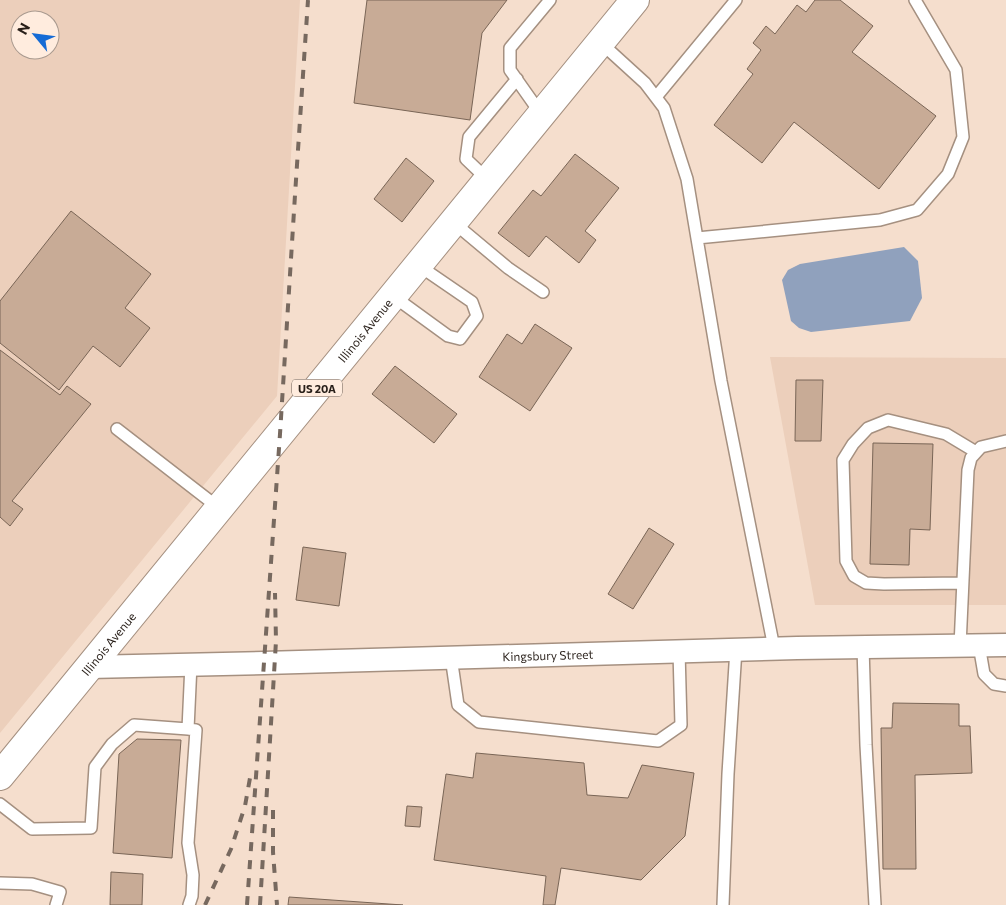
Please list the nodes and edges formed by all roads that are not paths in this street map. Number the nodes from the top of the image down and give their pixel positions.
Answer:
1 (550, 0) edge
2 (635, 0) edge
3 (736, 0) edge
4 (915, 0) edge
5 (600, 42) junction
6 (516, 80) junction
7 (656, 97) junction
8 (541, 114) junction
9 (488, 180) junction
10 (453, 222) junction
11 (697, 238) junction
12 (418, 264) junction
13 (543, 292) dead end
14 (393, 296) junction
15 (117, 428) dead end
16 (1006, 441) edge
17 (976, 452) junction
18 (219, 508) junction
19 (962, 583) junction
20 (969, 645) junction
21 (1006, 645) edge
22 (863, 647) junction
23 (774, 648) junction
24 (736, 649) junction
25 (680, 651) junction
26 (451, 657) junction
27 (191, 664) junction
28 (89, 667) junction
29 (1006, 686) edge
30 (188, 729) junction
31 (0, 776) edge
32 (0, 804) edge
33 (0, 884) edge
34 (56, 905) edge
35 (189, 905) edge
36 (723, 905) edge
37 (875, 905) edge

1 - 6 lane
2 - 5 main road, Illinois Avenue / US 20A
3 - 7 lane
4 - 11 lane
5 - 7 lane
5 - 8 main road, Illinois Avenue / US 20A
6 - 8 lane
6 - 9 lane
7 - 11 lane
8 - 9 main road, Illinois Avenue / US 20A
9 - 10 main road, Illinois Avenue / US 20A
10 - 12 main road, Illinois Avenue / US 20A
10 - 13 lane
11 - 23 lane
12 - 14 main road, Illinois Avenue / US 20A
12 - 14 lane
14 - 18 main road, Illinois Avenue / US 20A
15 - 18 lane
16 - 17 lane
17 - 19 lane
17 - 19 lane
18 - 28 main road, Illinois Avenue / US 20A
19 - 20 lane
20 - 21 street, Kingsbury Street
20 - 22 street, Kingsbury Street
20 - 29 lane
22 - 23 street, Kingsbury Street
22 - 37 lane
23 - 24 street, Kingsbury Street
24 - 25 street, Kingsbury Street
24 - 36 lane
25 - 26 street, Kingsbury Street
25 - 26 lane
26 - 27 street, Kingsbury Street
27 - 28 street, Kingsbury Street
27 - 30 lane
28 - 31 main road, Illinois Avenue / US 20A
30 - 32 lane
30 - 35 lane
33 - 34 lane

